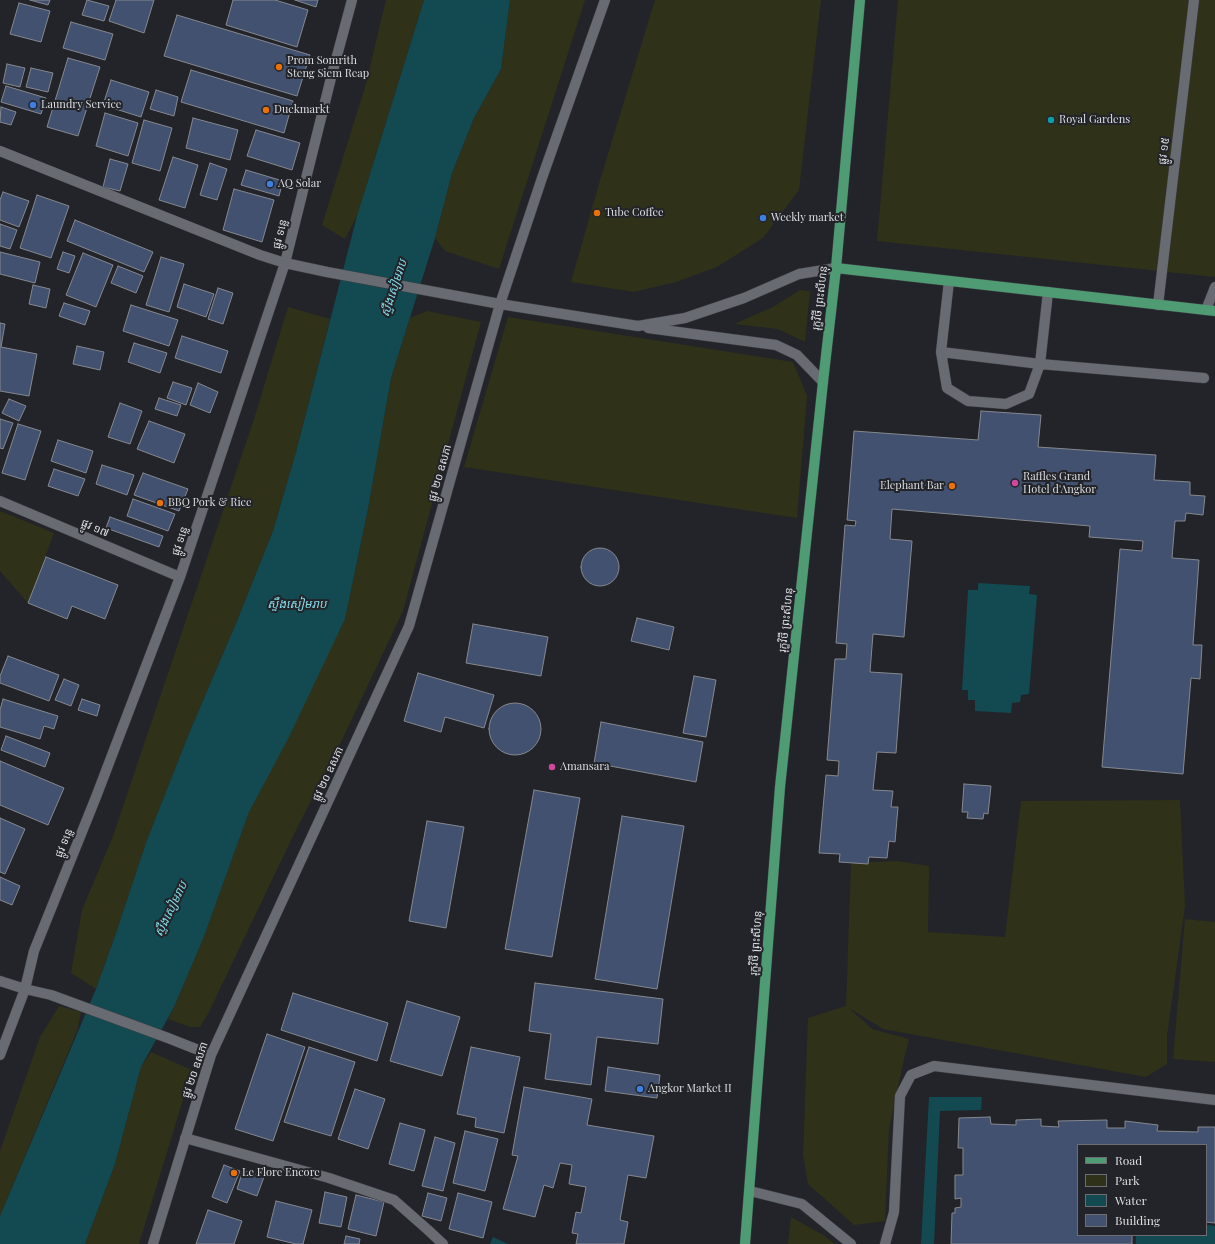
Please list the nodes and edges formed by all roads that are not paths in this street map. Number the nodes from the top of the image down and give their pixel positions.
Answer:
1 (352, 0) edge
2 (605, 0) edge
3 (860, 0) edge
4 (1194, 0) edge
5 (0, 151) edge
6 (285, 263) junction
7 (836, 268) junction
8 (949, 281) junction
9 (1215, 287) edge
10 (1048, 292) junction
11 (500, 304) junction
12 (1158, 305) junction
13 (1211, 311) edge
14 (638, 326) junction
15 (941, 352) junction
16 (1040, 364) junction
17 (1204, 378) dead end
18 (823, 382) junction
19 (0, 501) edge
20 (180, 577) junction
21 (0, 981) edge
22 (25, 989) junction
23 (0, 1055) edge
24 (211, 1055) junction
25 (1215, 1100) edge
26 (185, 1138) junction
27 (750, 1191) junction
28 (153, 1244) edge
29 (443, 1244) edge
30 (745, 1244) edge
31 (851, 1244) edge
32 (885, 1244) edge

1 - 6 street, ផ្លូវ ទន្លេ
2 - 11 street, ផ្លូវ ២០ ឧសភា
3 - 7 main road, រុក្ខវិថី ព្រះសីហនុ
4 - 12 street, ផ្លូវ ១៥
5 - 6 street
6 - 11 street
6 - 20 street, ផ្លូវ ទន្លេ
7 - 8 main road
7 - 14 street
7 - 18 main road, រុក្ខវិថី ព្រះសីហនុ
8 - 10 main road
8 - 15 street
9 - 13 street
10 - 12 main road
10 - 16 street
11 - 14 street
11 - 24 street, ផ្លូវ ២០ ឧសភា
12 - 13 main road
14 - 18 street
15 - 16 street
15 - 16 street
16 - 17 street
18 - 27 main road, រុក្ខវិថី ព្រះសីហនុ
19 - 20 street, ផ្លូវ ១៧
20 - 22 street, ផ្លូវ ទន្លេ
21 - 22 street
22 - 23 street, ផ្លូវ ទន្លេ
22 - 24 street
24 - 26 street, ផ្លូវ ២០ ឧសភា
25 - 32 street
26 - 28 street, ផ្លូវ ២០ ឧសភា
26 - 29 street
27 - 30 main road, រុក្ខវិថី ព្រះសីហនុ
27 - 31 street

